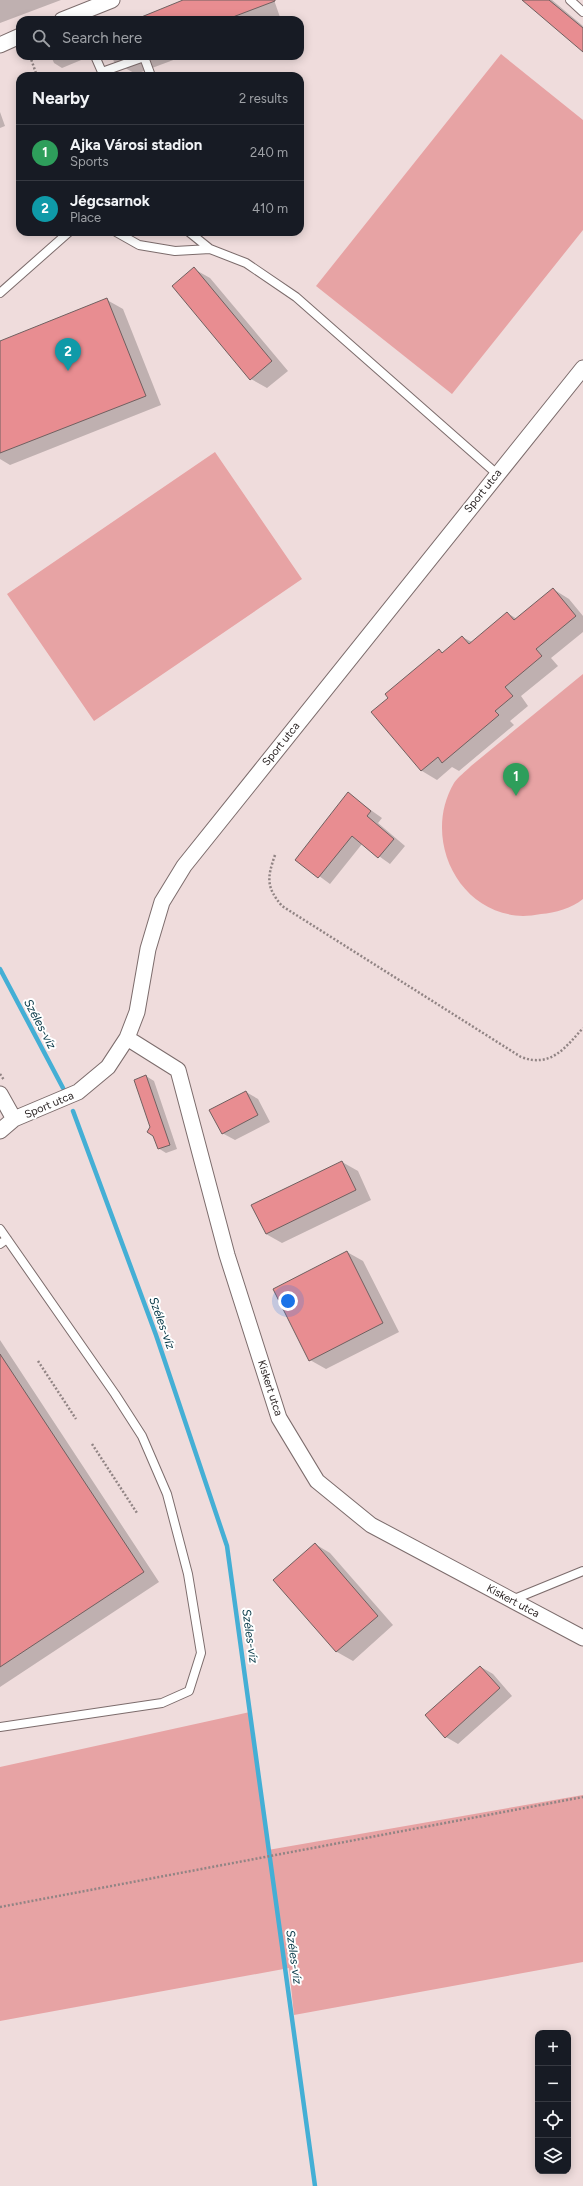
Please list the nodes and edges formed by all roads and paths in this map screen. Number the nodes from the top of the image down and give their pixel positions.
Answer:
1 (112, 0) edge
2 (570, 0) edge
3 (583, 12) edge
4 (82, 16) edge
5 (16, 38) edge
6 (0, 45) edge
7 (31, 60) edge
8 (98, 60) edge
9 (136, 60) edge
10 (145, 60) edge
11 (36, 72) edge
12 (102, 72) edge
13 (102, 72) edge
14 (150, 72) edge
15 (64, 236) edge
16 (123, 236) edge
17 (194, 236) edge
18 (210, 249) junction
19 (0, 293) edge
20 (583, 368) edge
21 (497, 474) junction
22 (275, 855) dead end
23 (583, 1028) edge
24 (128, 1038) junction
25 (0, 1094) edge
26 (14, 1119) junction
27 (0, 1131) edge
28 (0, 1230) edge
29 (4, 1241) edge
30 (38, 1361) dead end
31 (76, 1419) dead end
32 (92, 1444) dead end
33 (138, 1513) dead end
34 (583, 1571) edge
35 (511, 1600) junction
36 (583, 1638) edge
37 (0, 1726) edge
38 (583, 1797) edge
39 (0, 1907) edge

1 - 4 street
2 - 3 lane
5 - 6 street
7 - 11 path
8 - 12 lane
9 - 13 lane
10 - 14 lane
15 - 19 lane
16 - 18 lane
17 - 18 lane
18 - 21 lane
20 - 21 street, Sport utca
21 - 24 street, Sport utca
22 - 23 path
24 - 26 street, Sport utca
24 - 35 street, Kiskert utca
25 - 26 street
26 - 27 street, Sport utca
28 - 29 lane
29 - 37 lane
30 - 31 path
32 - 33 path
34 - 35 lane
35 - 36 street, Kiskert utca
38 - 39 path

